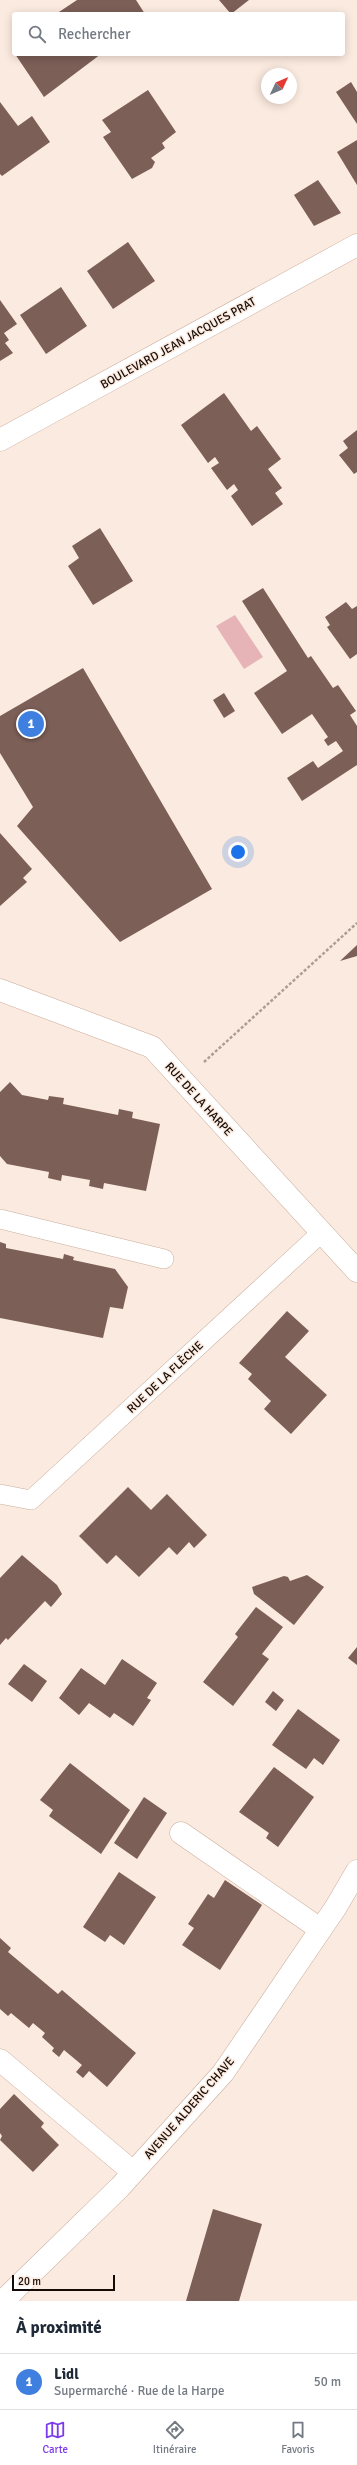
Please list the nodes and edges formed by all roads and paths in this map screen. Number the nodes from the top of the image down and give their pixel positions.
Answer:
1 (357, 245) edge
2 (0, 440) edge
3 (357, 922) edge
4 (0, 990) edge
5 (183, 1081) junction
6 (0, 1219) edge
7 (321, 1233) junction
8 (164, 1259) dead end
9 (357, 1271) edge
10 (0, 1494) edge
11 (180, 1833) dead end
12 (357, 1870) edge
13 (320, 1929) junction
14 (0, 2060) edge
15 (133, 2172) junction
16 (4, 2301) edge

1 - 2 street, BOULEVARD JEAN JACQUES PRAT
3 - 5 path
4 - 5 street, RUE DE LA HARPE
5 - 7 street, RUE DE LA HARPE
6 - 8 lane
7 - 9 street, RUE DE LA HARPE
7 - 10 lane, RUE DE LA FLÈCHE
11 - 13 street
12 - 13 street, AVENUE ALDERIC CHAVE
13 - 15 street, AVENUE ALDERIC CHAVE
14 - 15 street
15 - 16 street, AVENUE ALDERIC CHAVE

